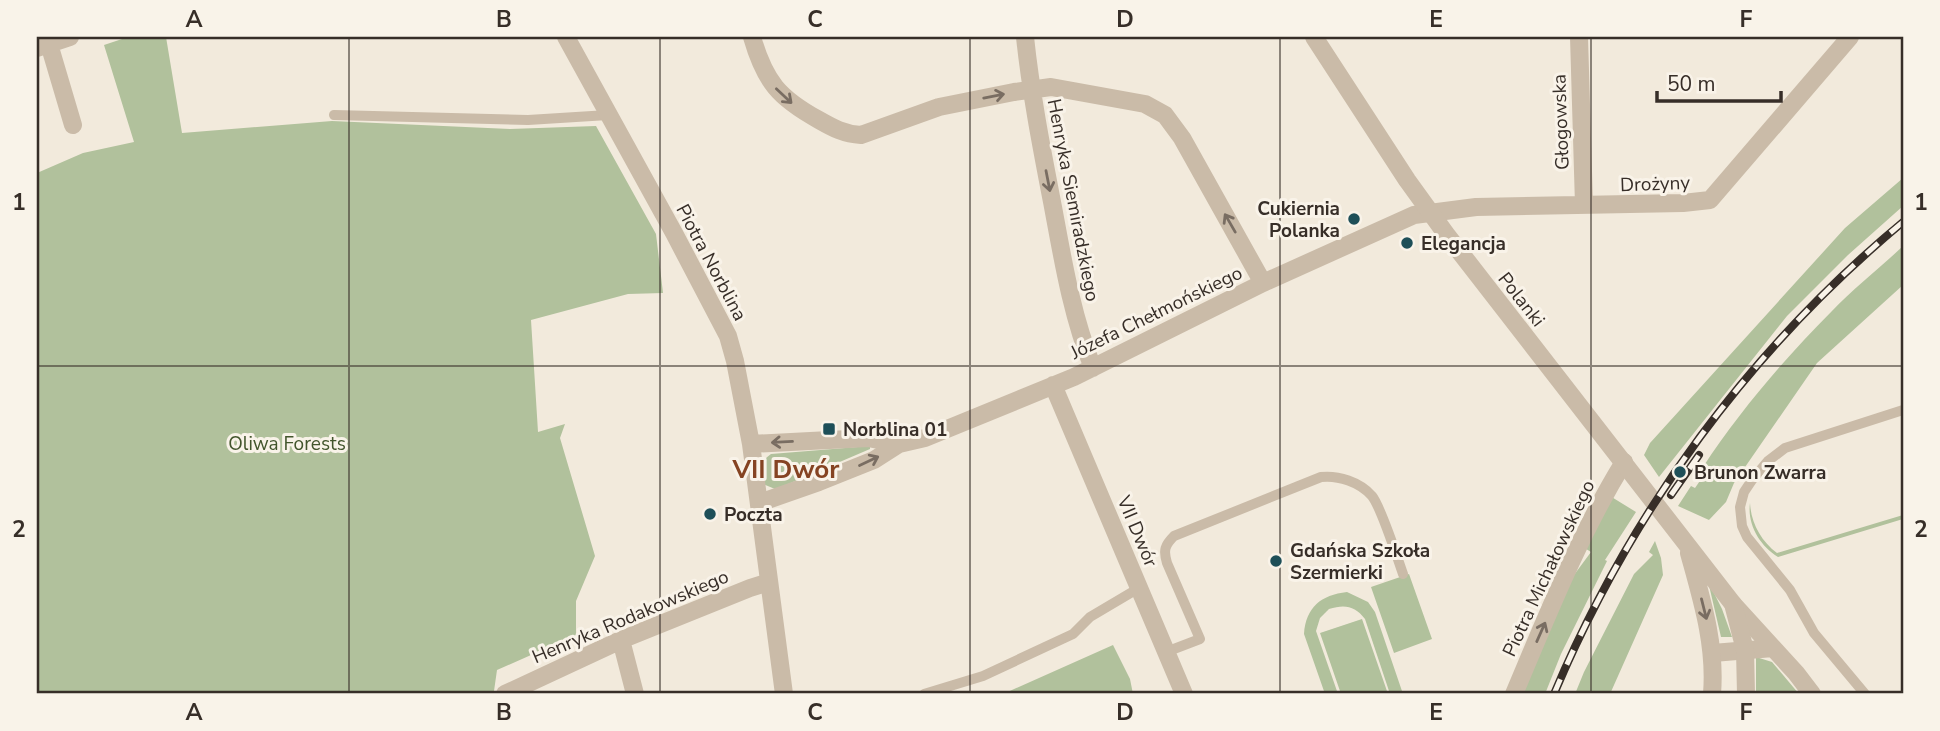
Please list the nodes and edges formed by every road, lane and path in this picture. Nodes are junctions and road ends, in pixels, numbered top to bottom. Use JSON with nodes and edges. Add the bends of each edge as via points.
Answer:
{"nodes":[{"id":1,"x":70,"y":37,"type":"edge"},
{"id":2,"x":566,"y":37,"type":"edge"},
{"id":3,"x":752,"y":37,"type":"edge"},
{"id":4,"x":1025,"y":37,"type":"edge"},
{"id":5,"x":1314,"y":37,"type":"edge"},
{"id":6,"x":1578,"y":37,"type":"edge"},
{"id":7,"x":1850,"y":37,"type":"edge"},
{"id":8,"x":43,"y":46,"type":"edge"},
{"id":9,"x":1031,"y":90,"type":"junction"},
{"id":10,"x":608,"y":115,"type":"junction"},
{"id":11,"x":334,"y":116,"type":"dead end"},
{"id":12,"x":73,"y":125,"type":"dead end"},
{"id":13,"x":1584,"y":205,"type":"junction"},
{"id":14,"x":1429,"y":211,"type":"junction"},
{"id":15,"x":1262,"y":283,"type":"junction"},
{"id":16,"x":1093,"y":368,"type":"junction"},
{"id":17,"x":1053,"y":385,"type":"junction"},
{"id":18,"x":1903,"y":410,"type":"edge"},
{"id":19,"x":751,"y":444,"type":"junction"},
{"id":20,"x":899,"y":444,"type":"junction"},
{"id":21,"x":1624,"y":462,"type":"junction"},
{"id":22,"x":759,"y":503,"type":"junction"},
{"id":23,"x":1686,"y":543,"type":"junction"},
{"id":24,"x":1403,"y":574,"type":"dead end"},
{"id":25,"x":769,"y":582,"type":"junction"},
{"id":26,"x":1139,"y":588,"type":"junction"},
{"id":27,"x":1733,"y":604,"type":"junction"},
{"id":28,"x":621,"y":640,"type":"junction"},
{"id":29,"x":1773,"y":648,"type":"junction"},
{"id":30,"x":1745,"y":650,"type":"junction"},
{"id":31,"x":1166,"y":652,"type":"junction"},
{"id":32,"x":1713,"y":653,"type":"junction"},
{"id":33,"x":507,"y":694,"type":"edge"},
{"id":34,"x":635,"y":694,"type":"edge"},
{"id":35,"x":784,"y":694,"type":"edge"},
{"id":36,"x":924,"y":694,"type":"edge"},
{"id":37,"x":1184,"y":694,"type":"edge"},
{"id":38,"x":1514,"y":694,"type":"edge"},
{"id":39,"x":1712,"y":694,"type":"edge"},
{"id":40,"x":1746,"y":694,"type":"edge"},
{"id":41,"x":1812,"y":694,"type":"edge"},
{"id":42,"x":1865,"y":694,"type":"edge"}],
"edges":[{"from":1,"to":8,"type":"street"},
{"from":2,"to":10,"type":"street","name":"Piotra Norblina"},
{"from":3,"to":9,"type":"street","one_way":true,"via":[[758,56],[785,100],[850,134],[861,135],[939,107]]},
{"from":4,"to":9,"type":"street","name":"Henryka Siemiradzkiego"},
{"from":5,"to":14,"type":"street","name":"Polanki"},
{"from":6,"to":13,"type":"street","name":"Głogowska"},
{"from":7,"to":13,"type":"street","name":"Drożyny","via":[[1710,200]]},
{"from":8,"to":12,"type":"street"},
{"from":15,"to":9,"type":"street","one_way":true,"via":[[1165,115],[1145,104],[1052,87]]},
{"from":9,"to":16,"type":"street","name":"Henryka Siemiradzkiego","one_way":true,"via":[[1064,272]]},
{"from":10,"to":11,"type":"lane","via":[[528,120]]},
{"from":10,"to":19,"type":"street","name":"Piotra Norblina","via":[[727,335]]},
{"from":13,"to":14,"type":"street","name":"Drożyny"},
{"from":14,"to":15,"type":"street","name":"Józefa Chełmońskiego"},
{"from":14,"to":21,"type":"street","name":"Polanki"},
{"from":15,"to":16,"type":"street","name":"Józefa Chełmońskiego"},
{"from":16,"to":17,"type":"street","name":"Józefa Chełmońskiego"},
{"from":17,"to":20,"type":"street","name":"Józefa Chełmońskiego","via":[[925,438]]},
{"from":17,"to":26,"type":"street","name":"VII Dwór"},
{"from":18,"to":42,"type":"lane","via":[[1785,448],[1756,474],[1740,508],[1745,534],[1790,590],[1814,633]]},
{"from":20,"to":19,"type":"street","name":"Józefa Chełmońskiego","one_way":true,"via":[[868,438]]},
{"from":19,"to":22,"type":"street","name":"Piotra Norblina"},
{"from":22,"to":20,"type":"street","name":"Józefa Chełmońskiego","one_way":true,"via":[[874,460]]},
{"from":21,"to":23,"type":"street","name":"Polanki"},
{"from":38,"to":21,"type":"street","name":"Piotra Michałowskiego","one_way":true,"via":[[1572,562]]},
{"from":22,"to":25,"type":"street","name":"Piotra Norblina"},
{"from":23,"to":27,"type":"street","name":"Polanki"},
{"from":23,"to":32,"type":"street","one_way":true},
{"from":24,"to":31,"type":"lane","via":[[1373,497],[1334,475],[1321,477],[1174,536],[1167,543],[1167,563],[1200,639]]},
{"from":25,"to":28,"type":"street","name":"Henryka Rodakowskiego"},
{"from":25,"to":35,"type":"street","name":"Piotra Norblina"},
{"from":26,"to":31,"type":"street","name":"VII Dwór"},
{"from":26,"to":36,"type":"lane","via":[[1090,617],[1073,634],[983,676]]},
{"from":27,"to":29,"type":"street","name":"Polanki"},
{"from":27,"to":30,"type":"street"},
{"from":28,"to":33,"type":"street","name":"Henryka Rodakowskiego"},
{"from":28,"to":34,"type":"street"},
{"from":29,"to":30,"type":"street"},
{"from":29,"to":41,"type":"street","name":"Polanki"},
{"from":30,"to":32,"type":"street"},
{"from":30,"to":40,"type":"street"},
{"from":31,"to":37,"type":"street","name":"VII Dwór"},
{"from":32,"to":39,"type":"street"}]}
